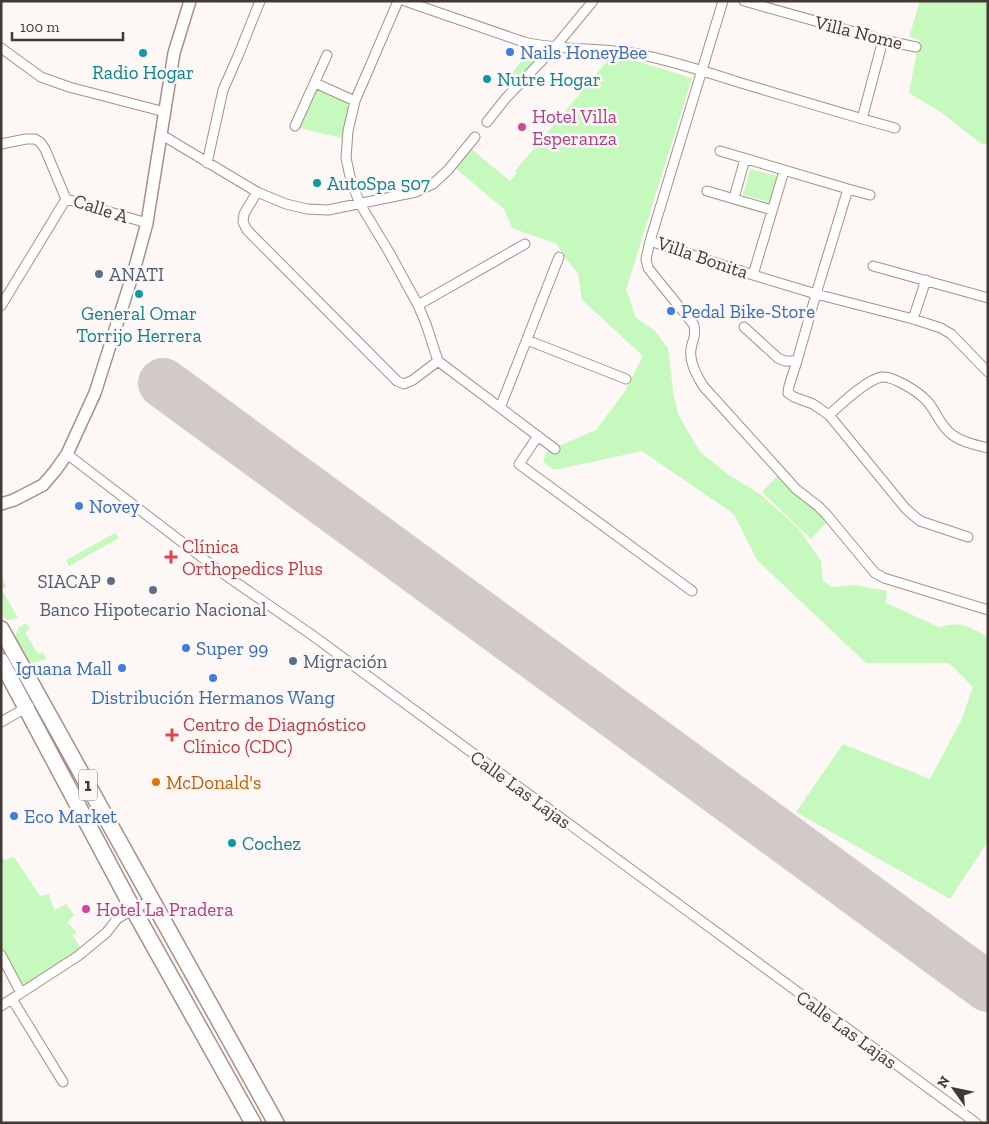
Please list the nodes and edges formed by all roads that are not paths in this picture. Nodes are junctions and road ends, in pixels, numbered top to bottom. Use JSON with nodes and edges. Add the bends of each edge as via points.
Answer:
{"nodes":[{"id":1,"x":190,"y":1,"type":"edge"},
{"id":2,"x":260,"y":1,"type":"edge"},
{"id":3,"x":398,"y":1,"type":"edge"},
{"id":4,"x":406,"y":1,"type":"edge"},
{"id":5,"x":593,"y":1,"type":"edge"},
{"id":6,"x":723,"y":1,"type":"edge"},
{"id":7,"x":744,"y":1,"type":"edge"},
{"id":8,"x":883,"y":40,"type":"junction"},
{"id":9,"x":555,"y":47,"type":"junction"},
{"id":10,"x":916,"y":47,"type":"dead end"},
{"id":11,"x":1,"y":48,"type":"edge"},
{"id":12,"x":327,"y":55,"type":"dead end"},
{"id":13,"x":702,"y":71,"type":"junction"},
{"id":14,"x":315,"y":83,"type":"junction"},
{"id":15,"x":355,"y":101,"type":"junction"},
{"id":16,"x":165,"y":112,"type":"junction"},
{"id":17,"x":862,"y":119,"type":"junction"},
{"id":18,"x":487,"y":122,"type":"dead end"},
{"id":19,"x":295,"y":126,"type":"dead end"},
{"id":20,"x":895,"y":128,"type":"dead end"},
{"id":21,"x":162,"y":135,"type":"junction"},
{"id":22,"x":475,"y":137,"type":"dead end"},
{"id":23,"x":1,"y":144,"type":"edge"},
{"id":24,"x":720,"y":151,"type":"dead end"},
{"id":25,"x":745,"y":159,"type":"junction"},
{"id":26,"x":207,"y":163,"type":"junction"},
{"id":27,"x":784,"y":171,"type":"junction"},
{"id":28,"x":848,"y":189,"type":"junction"},
{"id":29,"x":708,"y":191,"type":"dead end"},
{"id":30,"x":257,"y":192,"type":"junction"},
{"id":31,"x":870,"y":195,"type":"dead end"},
{"id":32,"x":734,"y":198,"type":"junction"},
{"id":33,"x":66,"y":199,"type":"junction"},
{"id":34,"x":360,"y":204,"type":"junction"},
{"id":35,"x":772,"y":210,"type":"junction"},
{"id":36,"x":147,"y":223,"type":"junction"},
{"id":37,"x":650,"y":241,"type":"junction"},
{"id":38,"x":525,"y":244,"type":"dead end"},
{"id":39,"x":559,"y":257,"type":"dead end"},
{"id":40,"x":873,"y":266,"type":"dead end"},
{"id":41,"x":753,"y":275,"type":"junction"},
{"id":42,"x":926,"y":280,"type":"junction"},
{"id":43,"x":816,"y":294,"type":"junction"},
{"id":44,"x":988,"y":298,"type":"edge"},
{"id":45,"x":418,"y":305,"type":"junction"},
{"id":46,"x":1,"y":306,"type":"edge"},
{"id":47,"x":913,"y":319,"type":"junction"},
{"id":48,"x":744,"y":327,"type":"dead end"},
{"id":49,"x":527,"y":340,"type":"junction"},
{"id":50,"x":438,"y":360,"type":"junction"},
{"id":51,"x":797,"y":361,"type":"junction"},
{"id":52,"x":988,"y":372,"type":"edge"},
{"id":53,"x":626,"y":379,"type":"dead end"},
{"id":54,"x":500,"y":408,"type":"junction"},
{"id":55,"x":829,"y":415,"type":"junction"},
{"id":56,"x":538,"y":436,"type":"junction"},
{"id":57,"x":988,"y":448,"type":"edge"},
{"id":58,"x":555,"y":449,"type":"dead end"},
{"id":59,"x":68,"y":454,"type":"junction"},
{"id":60,"x":1,"y":504,"type":"edge"},
{"id":61,"x":968,"y":537,"type":"dead end"},
{"id":62,"x":692,"y":591,"type":"dead end"},
{"id":63,"x":988,"y":610,"type":"edge"},
{"id":64,"x":1,"y":629,"type":"edge"},
{"id":65,"x":1,"y":649,"type":"edge"},
{"id":66,"x":1,"y":661,"type":"edge"},
{"id":67,"x":40,"y":700,"type":"junction"},
{"id":68,"x":27,"y":708,"type":"junction"},
{"id":69,"x":1,"y":722,"type":"edge"},
{"id":70,"x":143,"y":884,"type":"junction"},
{"id":71,"x":157,"y":908,"type":"junction"},
{"id":72,"x":133,"y":909,"type":"junction"},
{"id":73,"x":1,"y":955,"type":"edge"},
{"id":74,"x":21,"y":993,"type":"junction"},
{"id":75,"x":12,"y":999,"type":"junction"},
{"id":76,"x":1,"y":1006,"type":"edge"},
{"id":77,"x":64,"y":1082,"type":"dead end"},
{"id":78,"x":254,"y":1123,"type":"edge"},
{"id":79,"x":276,"y":1123,"type":"edge"},
{"id":80,"x":976,"y":1123,"type":"edge"}],
"edges":[{"from":1,"to":16,"type":"street","via":[[174,53]]},
{"from":2,"to":26,"type":"street","via":[[223,90]]},
{"from":3,"to":15,"type":"street"},
{"from":4,"to":9,"type":"street","via":[[524,42]]},
{"from":5,"to":9,"type":"street"},
{"from":6,"to":13,"type":"street","name":"Villa Bonita"},
{"from":7,"to":8,"type":"street","name":"Villa Nome"},
{"from":8,"to":10,"type":"street","name":"Villa Nome"},
{"from":8,"to":17,"type":"street"},
{"from":9,"to":13,"type":"street","via":[[617,50]]},
{"from":9,"to":18,"type":"street"},
{"from":11,"to":16,"type":"street","via":[[41,77]]},
{"from":12,"to":14,"type":"street"},
{"from":13,"to":17,"type":"street"},
{"from":13,"to":37,"type":"street","name":"Villa Bonita"},
{"from":14,"to":15,"type":"street"},
{"from":14,"to":19,"type":"street"},
{"from":15,"to":34,"type":"street","via":[[346,158]]},
{"from":16,"to":21,"type":"street"},
{"from":17,"to":20,"type":"street"},
{"from":21,"to":26,"type":"street"},
{"from":21,"to":36,"type":"street"},
{"from":22,"to":34,"type":"street","via":[[433,184],[416,192]]},
{"from":23,"to":33,"type":"street","name":"Calle A","via":[[26,138],[40,142]]},
{"from":24,"to":25,"type":"street"},
{"from":25,"to":27,"type":"street"},
{"from":25,"to":32,"type":"street"},
{"from":26,"to":30,"type":"street"},
{"from":27,"to":28,"type":"street"},
{"from":27,"to":35,"type":"street"},
{"from":28,"to":31,"type":"street"},
{"from":28,"to":43,"type":"street"},
{"from":29,"to":32,"type":"street"},
{"from":30,"to":34,"type":"street","via":[[306,209],[328,210]]},
{"from":30,"to":50,"type":"street","via":[[244,214],[247,230],[396,381],[404,384],[413,380]]},
{"from":32,"to":35,"type":"street"},
{"from":33,"to":36,"type":"street","name":"Calle A"},
{"from":33,"to":46,"type":"street"},
{"from":34,"to":45,"type":"street"},
{"from":35,"to":41,"type":"street"},
{"from":36,"to":59,"type":"street","via":[[95,393]]},
{"from":37,"to":41,"type":"street","name":"Villa Bonita"},
{"from":37,"to":63,"type":"street","via":[[646,259],[648,268],[694,325],[690,357],[698,378],[796,489],[822,510],[875,573]]},
{"from":38,"to":45,"type":"street"},
{"from":39,"to":49,"type":"street"},
{"from":40,"to":42,"type":"street"},
{"from":41,"to":43,"type":"street","name":"Villa Bonita"},
{"from":42,"to":44,"type":"street"},
{"from":42,"to":47,"type":"street"},
{"from":43,"to":47,"type":"street","name":"Villa Bonita"},
{"from":43,"to":51,"type":"street"},
{"from":45,"to":50,"type":"street"},
{"from":47,"to":52,"type":"street","name":"Villa Bonita","via":[[952,334]]},
{"from":48,"to":51,"type":"street","via":[[778,358]]},
{"from":49,"to":53,"type":"street"},
{"from":49,"to":54,"type":"street"},
{"from":50,"to":54,"type":"street"},
{"from":51,"to":55,"type":"street","via":[[788,393]]},
{"from":54,"to":56,"type":"street"},
{"from":55,"to":57,"type":"street","via":[[870,382],[881,377],[891,378],[926,400],[949,432]]},
{"from":55,"to":61,"type":"street","via":[[906,509],[920,521]]},
{"from":56,"to":58,"type":"street"},
{"from":56,"to":62,"type":"street","via":[[519,464]]},
{"from":59,"to":60,"type":"street","via":[[43,485]]},
{"from":59,"to":80,"type":"street","name":"Calle Las Lajas","via":[[221,572],[312,634]]},
{"from":64,"to":67,"type":"highway","number":"1"},
{"from":65,"to":67,"type":"highway","number":"1","via":[[25,691]]},
{"from":66,"to":68,"type":"highway","number":"1"},
{"from":67,"to":68,"type":"street"},
{"from":67,"to":70,"type":"highway","number":"1"},
{"from":68,"to":69,"type":"street"},
{"from":68,"to":72,"type":"highway","number":"1"},
{"from":70,"to":71,"type":"highway","number":"1"},
{"from":70,"to":72,"type":"street","via":[[141,897]]},
{"from":71,"to":72,"type":"street","via":[[144,904]]},
{"from":71,"to":79,"type":"highway","number":"1"},
{"from":72,"to":74,"type":"street","via":[[117,919],[106,933],[78,956]]},
{"from":72,"to":78,"type":"highway","number":"1"},
{"from":73,"to":74,"type":"street"},
{"from":74,"to":75,"type":"street"},
{"from":75,"to":76,"type":"street"},
{"from":75,"to":77,"type":"street"}]}
